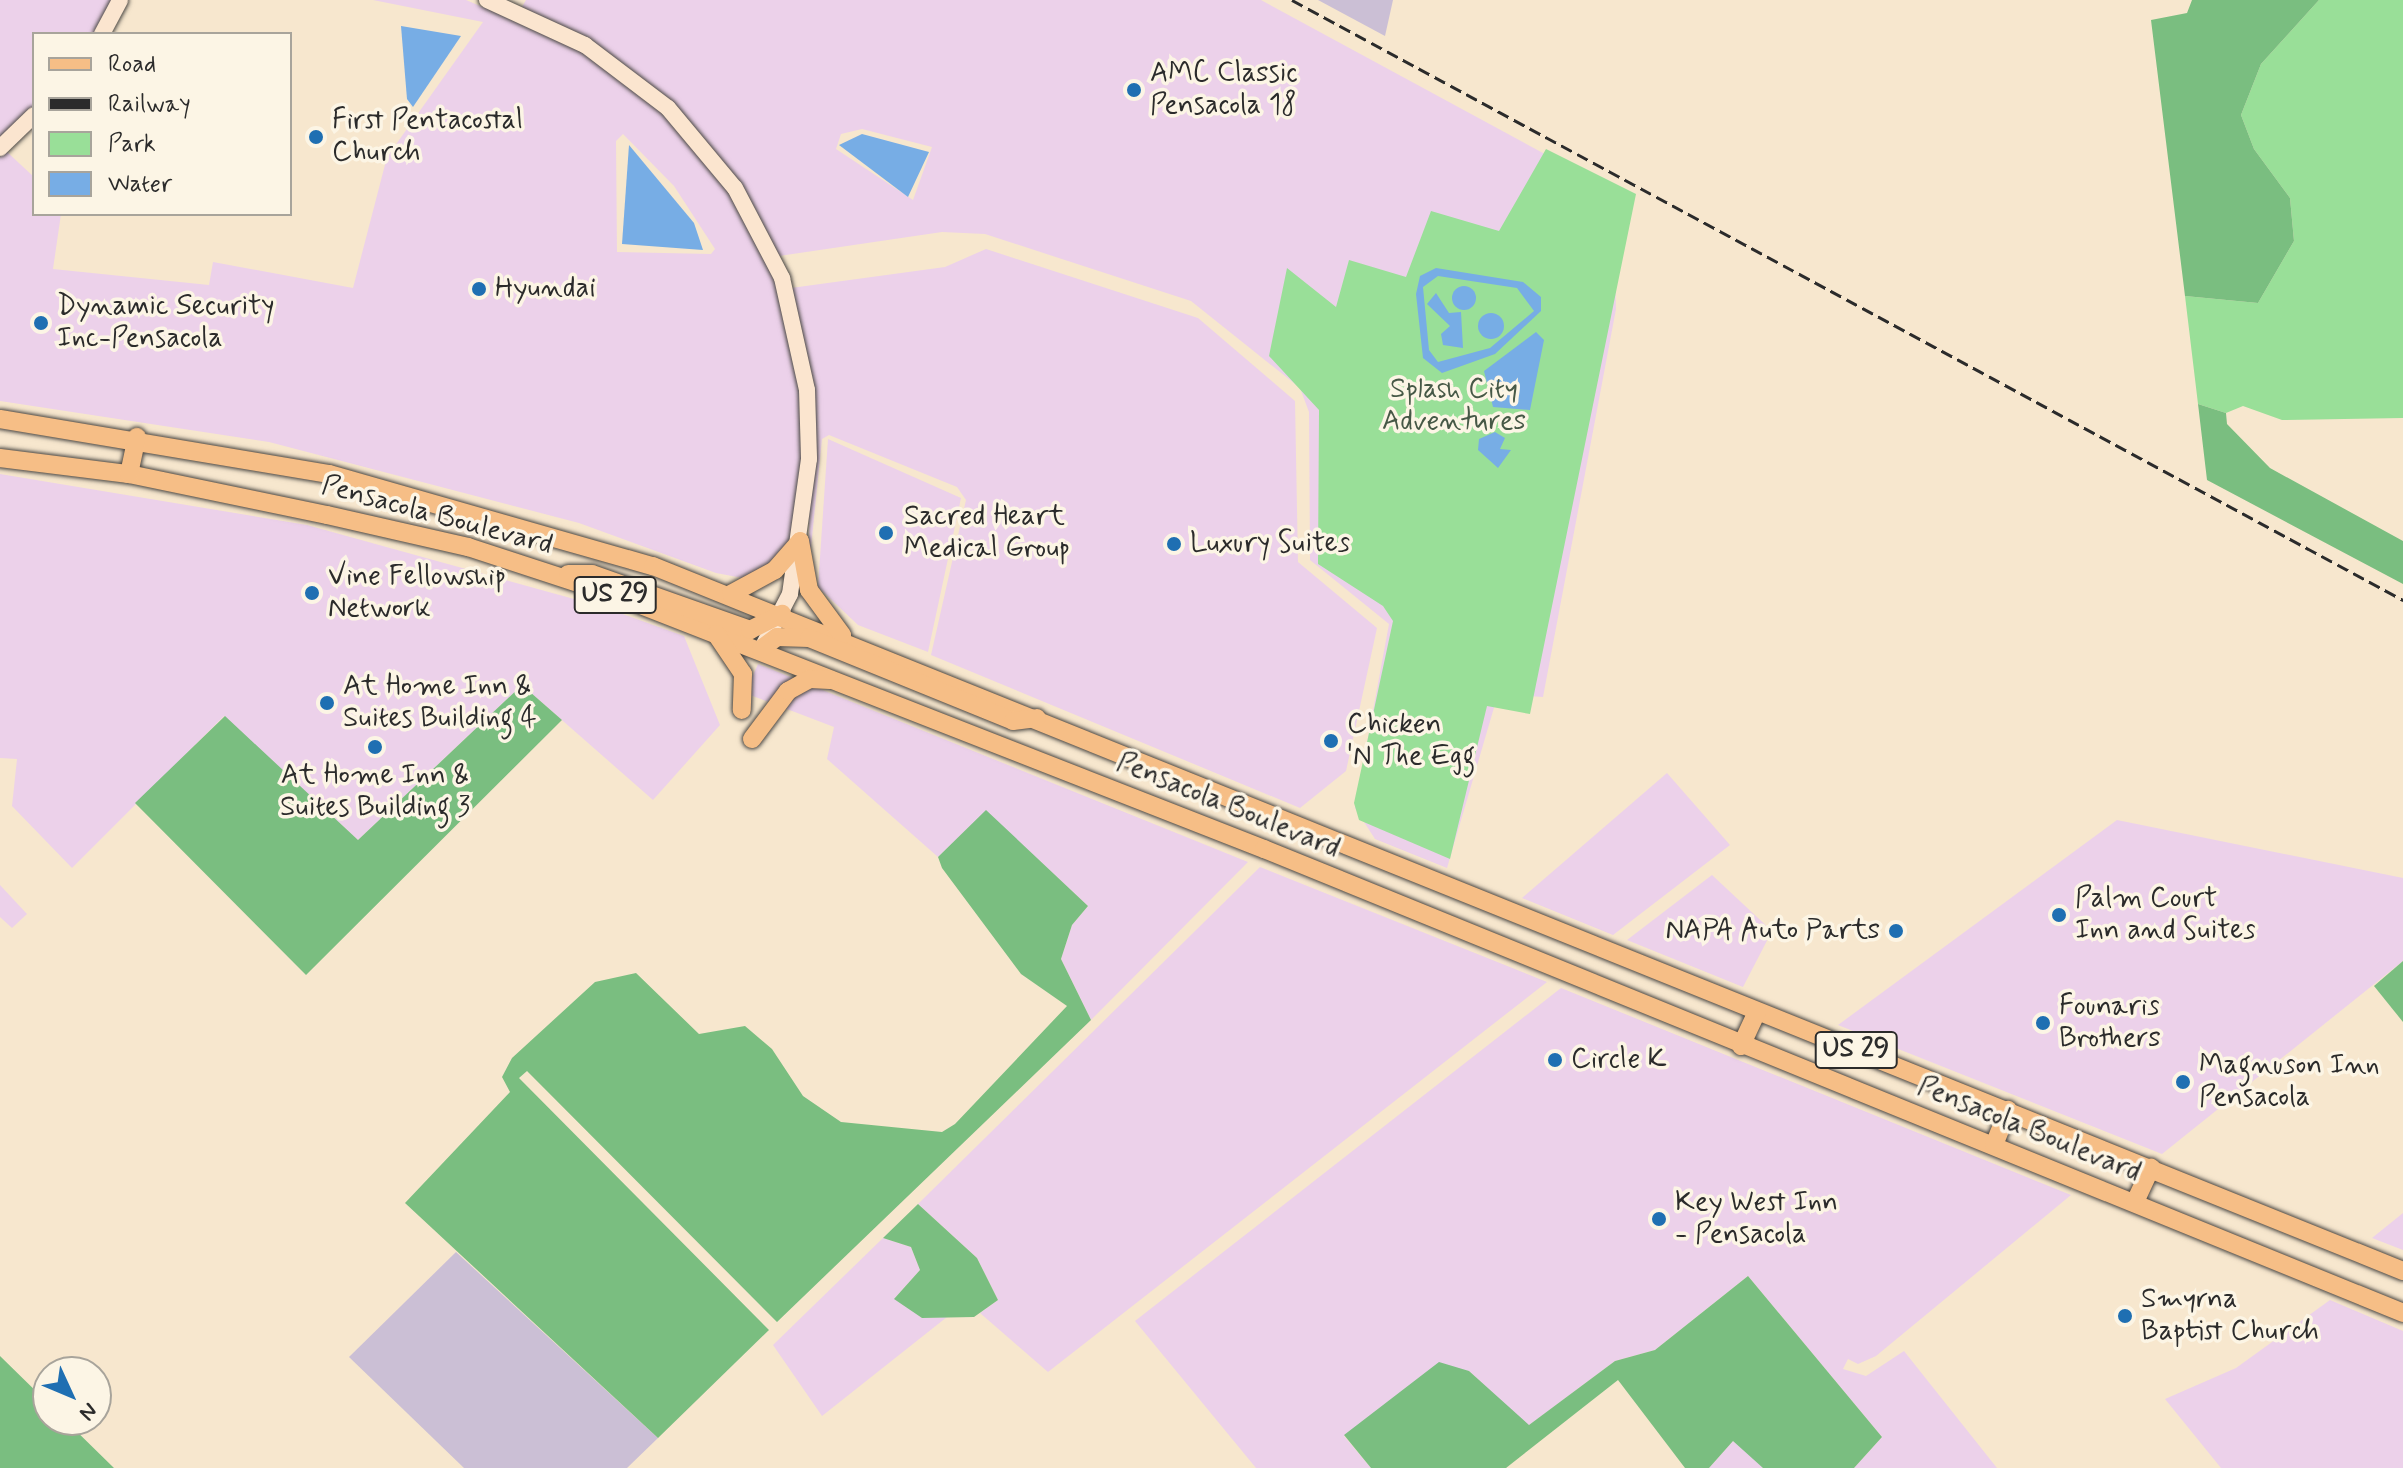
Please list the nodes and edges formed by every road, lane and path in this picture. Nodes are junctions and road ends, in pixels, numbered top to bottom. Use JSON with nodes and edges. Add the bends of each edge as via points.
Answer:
{"nodes":[{"id":1,"x":120,"y":0,"type":"edge"},
{"id":2,"x":487,"y":0,"type":"edge"},
{"id":3,"x":103,"y":32,"type":"edge"},
{"id":4,"x":32,"y":117,"type":"edge"},
{"id":5,"x":0,"y":148,"type":"edge"},
{"id":6,"x":0,"y":419,"type":"edge"},
{"id":7,"x":137,"y":437,"type":"junction"},
{"id":8,"x":0,"y":458,"type":"edge"},
{"id":9,"x":129,"y":474,"type":"junction"},
{"id":10,"x":478,"y":514,"type":"junction"},
{"id":11,"x":800,"y":538,"type":"junction"},
{"id":12,"x":468,"y":547,"type":"junction"},
{"id":13,"x":549,"y":573,"type":"junction"},
{"id":14,"x":731,"y":594,"type":"junction"},
{"id":15,"x":782,"y":614,"type":"junction"},
{"id":16,"x":714,"y":631,"type":"junction"},
{"id":17,"x":844,"y":637,"type":"junction"},
{"id":18,"x":761,"y":649,"type":"junction"},
{"id":19,"x":834,"y":680,"type":"junction"},
{"id":20,"x":742,"y":710,"type":"dead end"},
{"id":21,"x":1042,"y":718,"type":"junction"},
{"id":22,"x":752,"y":739,"type":"dead end"},
{"id":23,"x":1757,"y":1011,"type":"junction"},
{"id":24,"x":1741,"y":1046,"type":"junction"},
{"id":25,"x":2008,"y":1110,"type":"junction"},
{"id":26,"x":1994,"y":1145,"type":"junction"},
{"id":27,"x":2151,"y":1167,"type":"junction"},
{"id":28,"x":2135,"y":1202,"type":"junction"},
{"id":29,"x":2403,"y":1271,"type":"edge"},
{"id":30,"x":2403,"y":1313,"type":"edge"}],
"edges":[{"from":1,"to":3,"type":"main road"},
{"from":2,"to":11,"type":"main road","via":[[555,28],[642,85],[707,151],[753,218],[782,278],[807,390]]},
{"from":4,"to":5,"type":"main road"},
{"from":6,"to":7,"type":"main road","name":"Pensacola Boulevard","number":"US 29"},
{"from":7,"to":9,"type":"main road"},
{"from":7,"to":10,"type":"main road","name":"Pensacola Boulevard","number":"US 29","via":[[329,474]]},
{"from":8,"to":9,"type":"main road","name":"Pensacola Boulevard","number":"US 29"},
{"from":9,"to":12,"type":"main road","name":"Pensacola Boulevard","number":"US 29"},
{"from":10,"to":12,"type":"main road"},
{"from":10,"to":14,"type":"main road","name":"Pensacola Boulevard","number":"US 29"},
{"from":11,"to":14,"type":"main road","via":[[775,570]]},
{"from":11,"to":15,"type":"main road"},
{"from":11,"to":17,"type":"main road","via":[[809,590]]},
{"from":12,"to":13,"type":"main road","name":"Pensacola Boulevard","number":"US 29"},
{"from":13,"to":15,"type":"main road","via":[[592,574],[750,630]]},
{"from":13,"to":16,"type":"main road","name":"Pensacola Boulevard","number":"US 29"},
{"from":14,"to":15,"type":"main road","name":"Pensacola Boulevard","number":"US 29"},
{"from":15,"to":17,"type":"main road","name":"Pensacola Boulevard","number":"US 29"},
{"from":15,"to":18,"type":"main road"},
{"from":16,"to":18,"type":"main road","name":"Pensacola Boulevard","number":"US 29"},
{"from":16,"to":20,"type":"main road","via":[[738,659]]},
{"from":17,"to":21,"type":"main road","name":"Pensacola Boulevard","number":"US 29"},
{"from":18,"to":19,"type":"main road","name":"Pensacola Boulevard","number":"US 29"},
{"from":18,"to":21,"type":"main road","via":[[777,637],[809,638],[1013,721]]},
{"from":19,"to":22,"type":"main road","via":[[810,679],[788,691]]},
{"from":19,"to":24,"type":"main road","name":"Pensacola Boulevard","number":"US 29"},
{"from":21,"to":23,"type":"main road","name":"Pensacola Boulevard","number":"US 29"},
{"from":23,"to":24,"type":"main road"},
{"from":23,"to":25,"type":"main road","name":"Pensacola Boulevard","number":"US 29"},
{"from":24,"to":26,"type":"main road","name":"Pensacola Boulevard","number":"US 29"},
{"from":25,"to":26,"type":"main road"},
{"from":25,"to":27,"type":"main road","name":"Pensacola Boulevard","number":"US 29"},
{"from":26,"to":28,"type":"main road","name":"Pensacola Boulevard","number":"US 29"},
{"from":27,"to":28,"type":"main road"},
{"from":27,"to":29,"type":"main road","name":"Pensacola Boulevard","number":"US 29"},
{"from":28,"to":30,"type":"main road","name":"Pensacola Boulevard","number":"US 29"}]}
